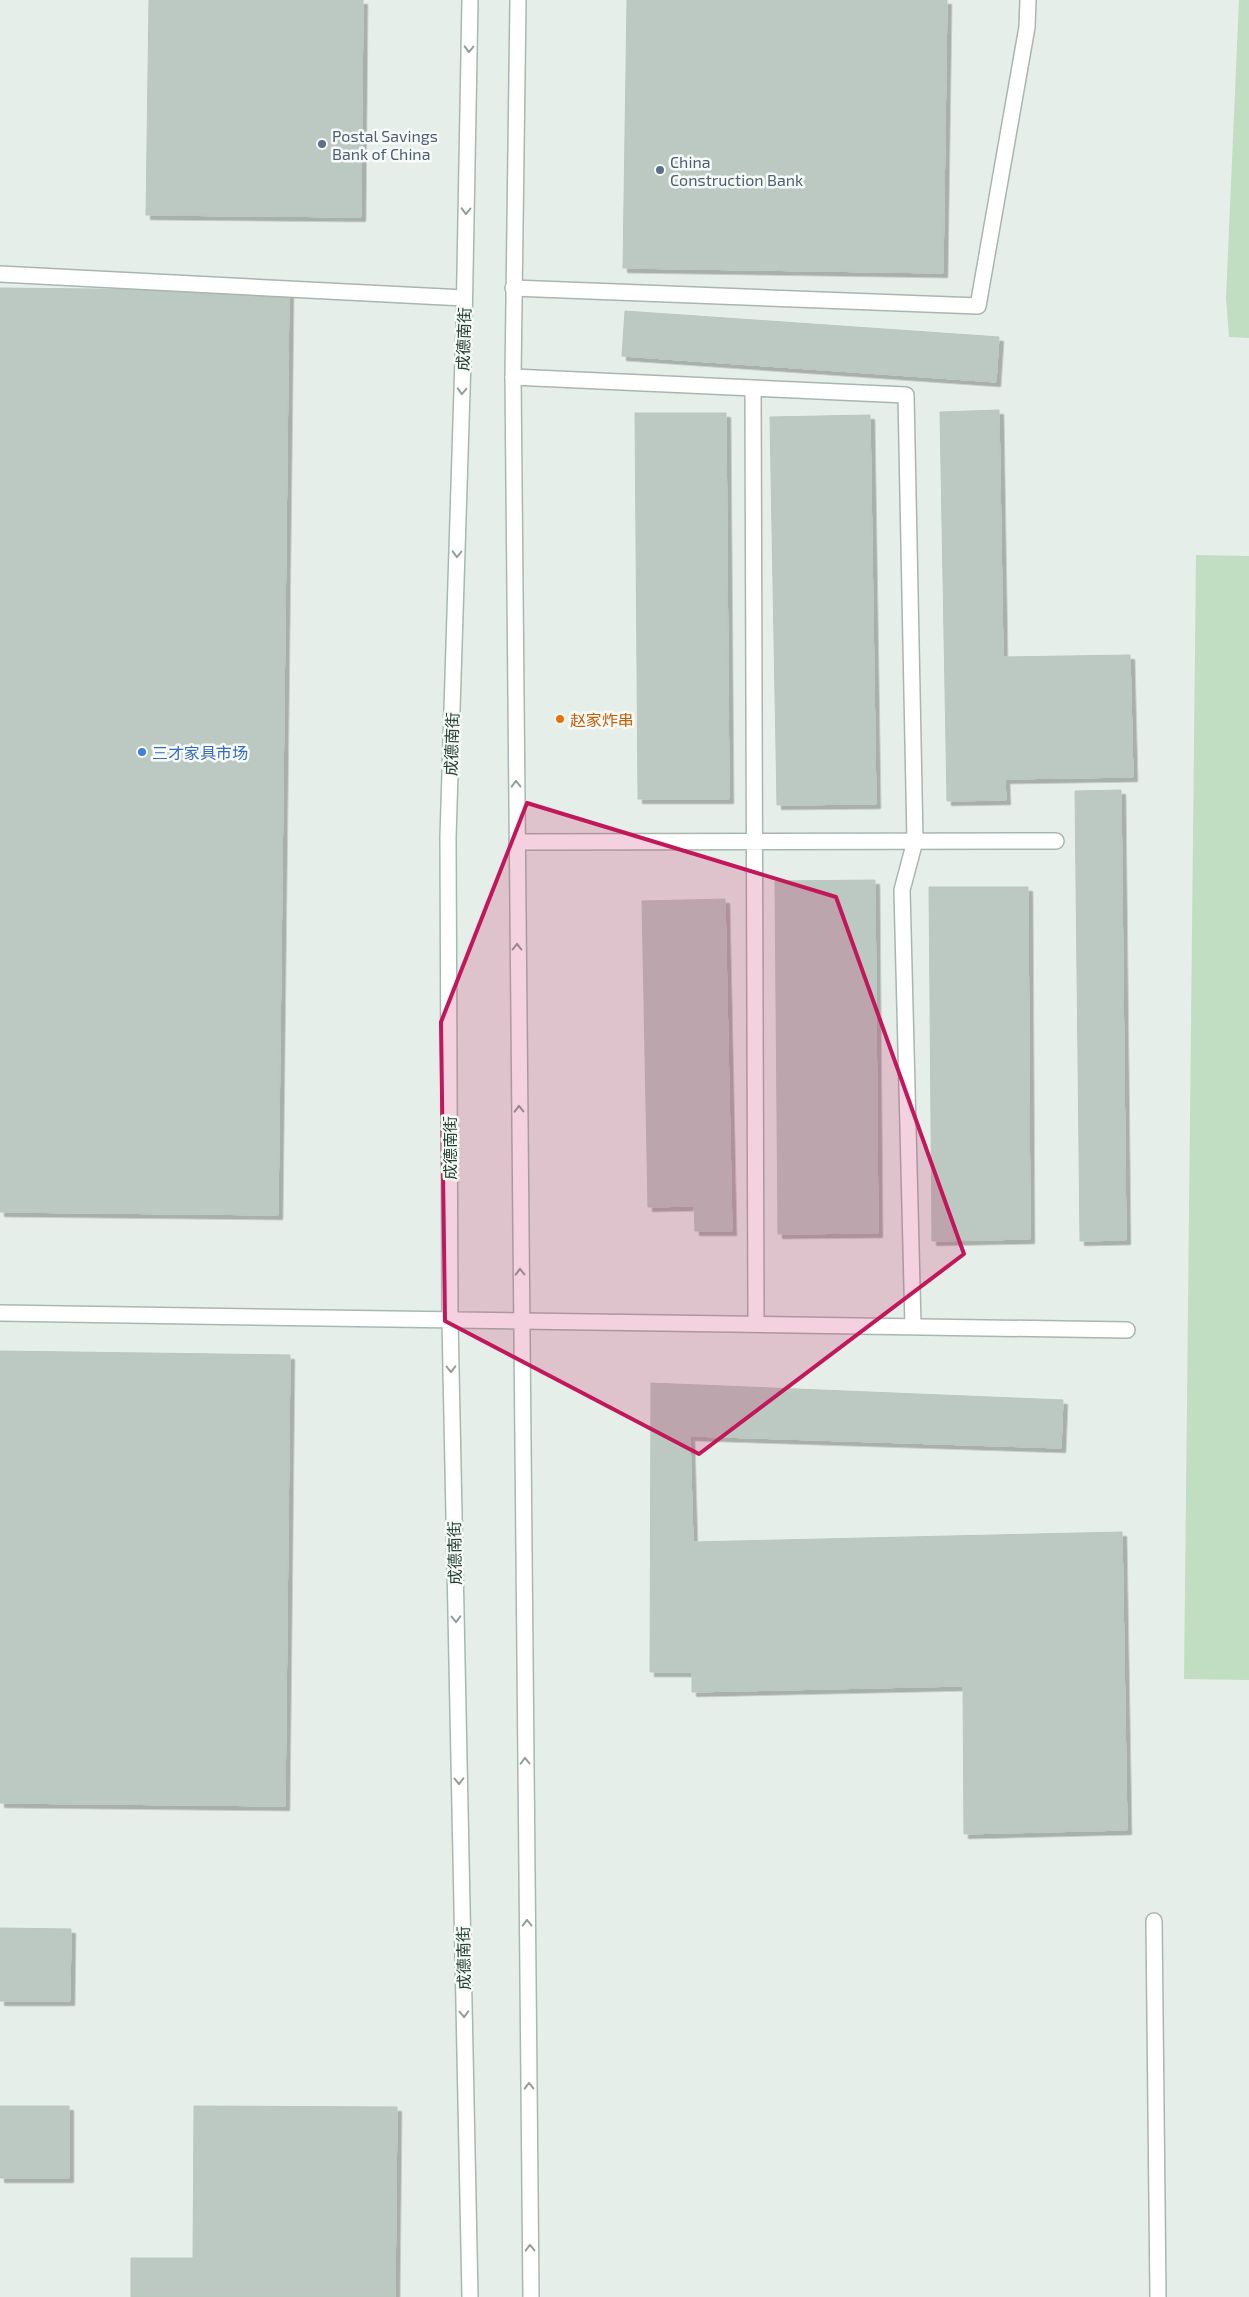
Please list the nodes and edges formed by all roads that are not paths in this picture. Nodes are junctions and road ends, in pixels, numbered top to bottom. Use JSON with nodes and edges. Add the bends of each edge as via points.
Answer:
{"nodes":[{"id":1,"x":470,"y":0,"type":"edge"},
{"id":2,"x":518,"y":0,"type":"edge"},
{"id":3,"x":1028,"y":0,"type":"edge"},
{"id":4,"x":0,"y":274,"type":"edge"},
{"id":5,"x":513,"y":288,"type":"junction"},
{"id":6,"x":464,"y":298,"type":"junction"},
{"id":7,"x":512,"y":377,"type":"junction"},
{"id":8,"x":753,"y":389,"type":"junction"},
{"id":9,"x":915,"y":841,"type":"junction"},
{"id":10,"x":1056,"y":841,"type":"dead end"},
{"id":11,"x":517,"y":842,"type":"junction"},
{"id":12,"x":755,"y":842,"type":"junction"},
{"id":13,"x":0,"y":1313,"type":"edge"},
{"id":14,"x":450,"y":1320,"type":"junction"},
{"id":15,"x":521,"y":1321,"type":"junction"},
{"id":16,"x":756,"y":1324,"type":"junction"},
{"id":17,"x":913,"y":1326,"type":"junction"},
{"id":18,"x":1127,"y":1330,"type":"dead end"},
{"id":19,"x":1154,"y":1921,"type":"dead end"},
{"id":20,"x":470,"y":2297,"type":"edge"},
{"id":21,"x":531,"y":2297,"type":"edge"},
{"id":22,"x":1158,"y":2297,"type":"edge"}],
"edges":[{"from":1,"to":6,"type":"main road","name":"成德南街","one_way":true},
{"from":2,"to":5,"type":"main road"},
{"from":3,"to":5,"type":"main road","via":[[978,306]]},
{"from":4,"to":6,"type":"main road"},
{"from":5,"to":7,"type":"main road"},
{"from":6,"to":14,"type":"main road","name":"成德南街","one_way":true,"via":[[448,837]]},
{"from":7,"to":8,"type":"main road"},
{"from":11,"to":7,"type":"main road","one_way":true},
{"from":8,"to":9,"type":"main road","via":[[906,395]]},
{"from":8,"to":12,"type":"main road"},
{"from":9,"to":10,"type":"main road"},
{"from":9,"to":12,"type":"main road"},
{"from":9,"to":17,"type":"main road","via":[[902,890]]},
{"from":11,"to":12,"type":"main road"},
{"from":15,"to":11,"type":"main road","one_way":true},
{"from":12,"to":16,"type":"main road"},
{"from":13,"to":14,"type":"main road"},
{"from":14,"to":15,"type":"main road"},
{"from":14,"to":20,"type":"main road","name":"成德南街","one_way":true},
{"from":15,"to":16,"type":"main road"},
{"from":21,"to":15,"type":"main road","one_way":true},
{"from":16,"to":17,"type":"main road"},
{"from":17,"to":18,"type":"main road"},
{"from":19,"to":22,"type":"main road"}]}
